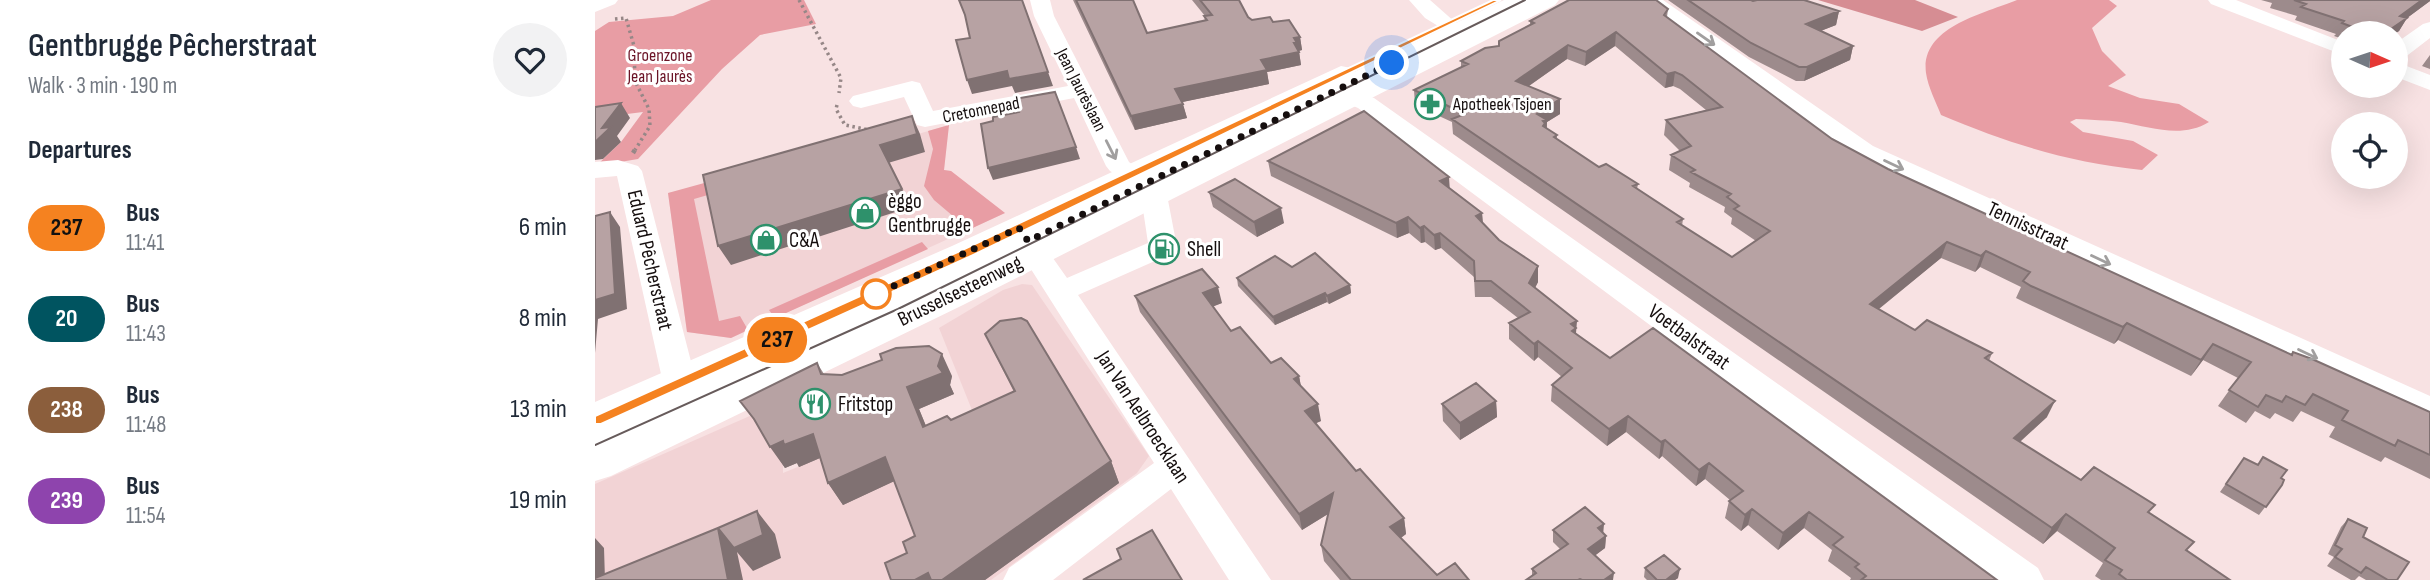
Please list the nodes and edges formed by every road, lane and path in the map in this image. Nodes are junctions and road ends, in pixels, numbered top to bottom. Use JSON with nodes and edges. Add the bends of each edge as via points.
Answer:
{"nodes":[{"id":1,"x":1040,"y":0,"type":"edge"},
{"id":2,"x":1419,"y":0,"type":"edge"},
{"id":3,"x":1496,"y":0,"type":"edge"},
{"id":4,"x":1519,"y":0,"type":"edge"},
{"id":5,"x":1548,"y":0,"type":"edge"},
{"id":6,"x":1650,"y":0,"type":"edge"},
{"id":7,"x":2218,"y":0,"type":"edge"},
{"id":8,"x":604,"y":8,"type":"edge"},
{"id":9,"x":1447,"y":24,"type":"junction"},
{"id":10,"x":2430,"y":27,"type":"edge"},
{"id":11,"x":2331,"y":44,"type":"edge"},
{"id":12,"x":2408,"y":44,"type":"edge"},
{"id":13,"x":2408,"y":74,"type":"edge"},
{"id":14,"x":2430,"y":83,"type":"edge"},
{"id":15,"x":1081,"y":90,"type":"junction"},
{"id":16,"x":1352,"y":97,"type":"junction"},
{"id":17,"x":861,"y":101,"type":"dead end"},
{"id":18,"x":606,"y":169,"type":"edge"},
{"id":19,"x":1143,"y":184,"type":"junction"},
{"id":20,"x":1028,"y":241,"type":"junction"},
{"id":21,"x":1062,"y":292,"type":"junction"},
{"id":22,"x":680,"y":383,"type":"junction"},
{"id":23,"x":2430,"y":410,"type":"edge"},
{"id":24,"x":595,"y":420,"type":"edge"},
{"id":25,"x":595,"y":440,"type":"edge"},
{"id":26,"x":595,"y":464,"type":"edge"},
{"id":27,"x":1175,"y":467,"type":"junction"},
{"id":28,"x":1023,"y":580,"type":"edge"},
{"id":29,"x":1251,"y":580,"type":"edge"},
{"id":30,"x":2024,"y":580,"type":"edge"}],
"edges":[{"from":1,"to":15,"type":"street","name":"Jean Jaurèslaan"},
{"from":2,"to":9,"type":"street"},
{"from":3,"to":9,"type":"main road","name":"Brusselsesteenweg"},
{"from":4,"to":20,"type":"street"},
{"from":5,"to":16,"type":"main road","name":"Brusselsesteenweg"},
{"from":6,"to":23,"type":"street","name":"Tennisstraat","one_way":true,"via":[[1864,151]]},
{"from":7,"to":11,"type":"street"},
{"from":8,"to":18,"type":"path","via":[[626,18],[634,46],[635,81],[649,109],[650,126],[633,153]]},
{"from":9,"to":19,"type":"main road","name":"Brusselsesteenweg"},
{"from":10,"to":12,"type":"street"},
{"from":13,"to":14,"type":"street"},
{"from":15,"to":17,"type":"street","name":"Cretonnepad","via":[[925,120],[912,88]]},
{"from":15,"to":19,"type":"street","name":"Jean Jaurèslaan","one_way":true,"via":[[1119,166]]},
{"from":16,"to":19,"type":"main road","name":"Brusselsesteenweg"},
{"from":16,"to":30,"type":"street","name":"Voetbalstraat"},
{"from":18,"to":22,"type":"street","name":"Eduard Pêcherstraat","via":[[629,171]]},
{"from":19,"to":20,"type":"main road","name":"Brusselsesteenweg"},
{"from":19,"to":21,"type":"street","via":[[1163,247]]},
{"from":20,"to":21,"type":"street","name":"Jan Van Aelbroecklaan"},
{"from":20,"to":22,"type":"main road","name":"Brusselsesteenweg"},
{"from":20,"to":25,"type":"street","via":[[795,352]]},
{"from":20,"to":26,"type":"main road","name":"Brusselsesteenweg","via":[[792,373]]},
{"from":21,"to":27,"type":"street","name":"Jan Van Aelbroecklaan"},
{"from":22,"to":24,"type":"main road","name":"Brusselsesteenweg"},
{"from":27,"to":28,"type":"street"},
{"from":27,"to":29,"type":"street","name":"Jan Van Aelbroecklaan"}]}
